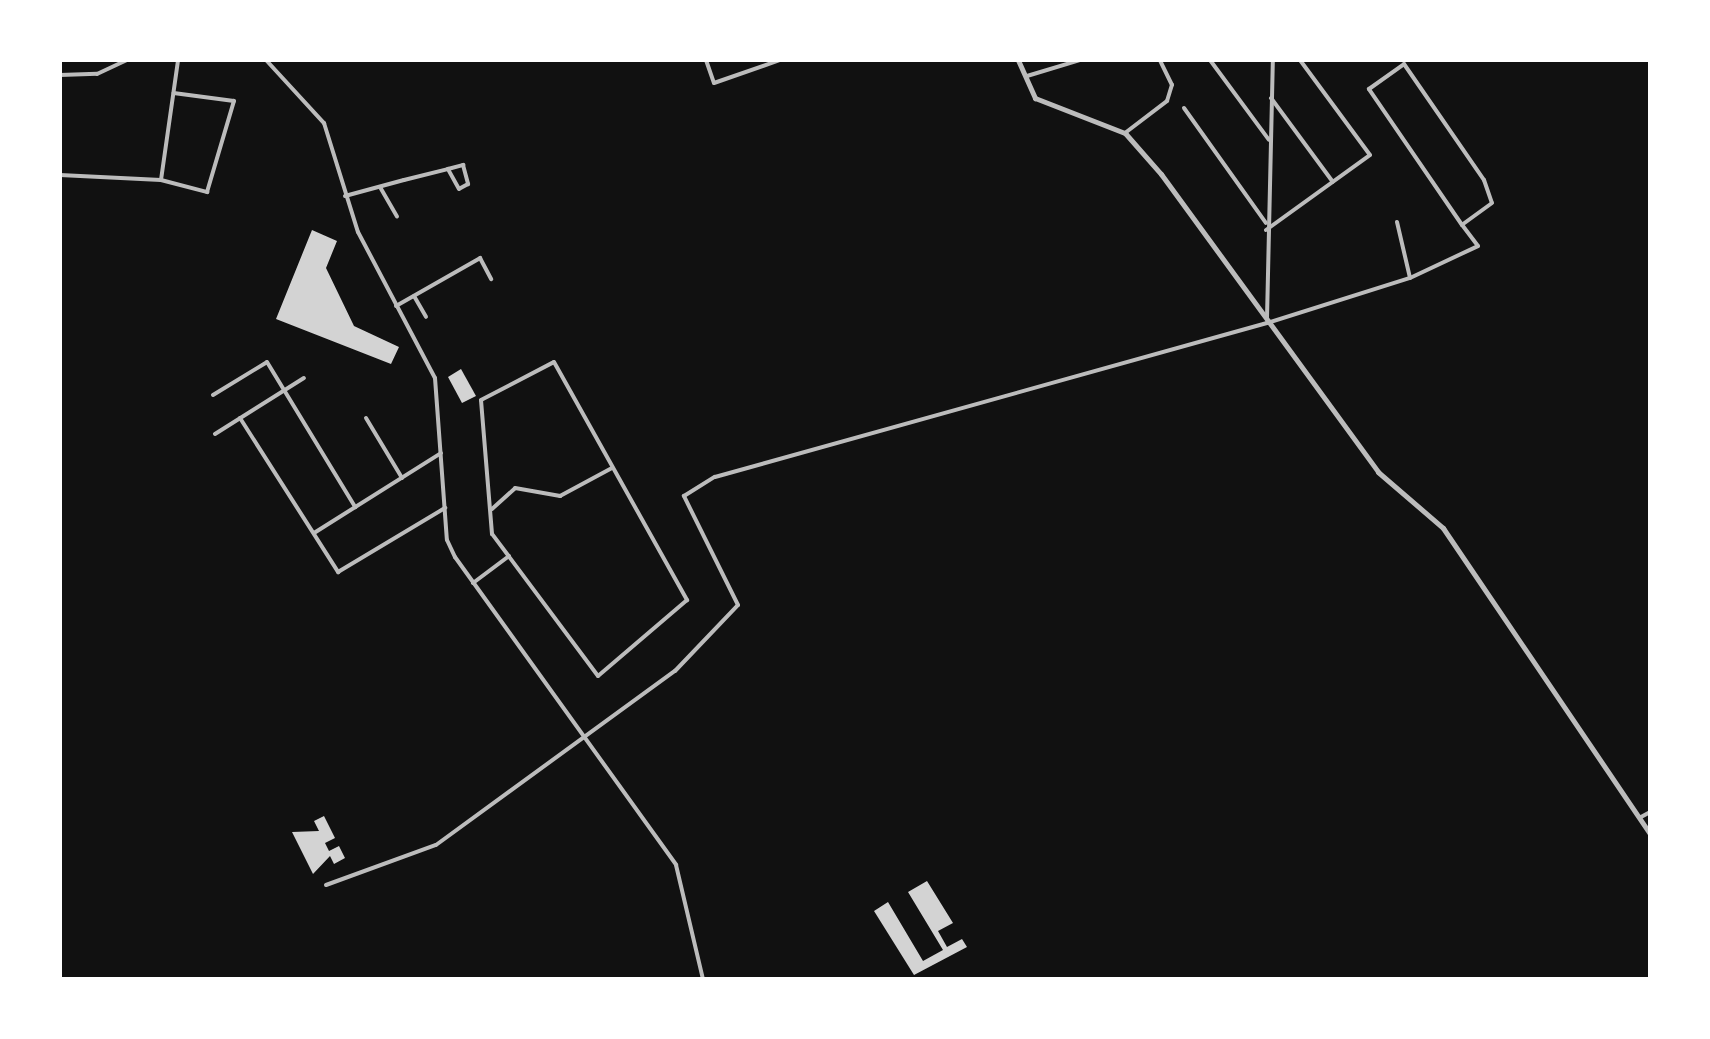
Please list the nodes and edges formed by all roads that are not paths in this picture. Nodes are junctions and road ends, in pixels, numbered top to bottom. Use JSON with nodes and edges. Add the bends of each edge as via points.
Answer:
{"nodes":[{"id":1,"x":126,"y":60,"type":"edge"},
{"id":2,"x":178,"y":60,"type":"edge"},
{"id":3,"x":266,"y":60,"type":"edge"},
{"id":4,"x":315,"y":60,"type":"edge"},
{"id":5,"x":329,"y":60,"type":"edge"},
{"id":6,"x":706,"y":60,"type":"edge"},
{"id":7,"x":780,"y":60,"type":"edge"},
{"id":8,"x":1018,"y":60,"type":"edge"},
{"id":9,"x":1080,"y":60,"type":"edge"},
{"id":10,"x":1160,"y":60,"type":"edge"},
{"id":11,"x":1210,"y":60,"type":"edge"},
{"id":12,"x":1274,"y":60,"type":"edge"},
{"id":13,"x":1300,"y":60,"type":"edge"},
{"id":14,"x":60,"y":75,"type":"edge"},
{"id":15,"x":1024,"y":76,"type":"junction"},
{"id":16,"x":174,"y":93,"type":"junction"},
{"id":17,"x":1271,"y":98,"type":"junction"},
{"id":18,"x":1184,"y":108,"type":"dead end"},
{"id":19,"x":1125,"y":132,"type":"junction"},
{"id":20,"x":1269,"y":140,"type":"junction"},
{"id":21,"x":448,"y":169,"type":"junction"},
{"id":22,"x":60,"y":175,"type":"edge"},
{"id":23,"x":161,"y":180,"type":"junction"},
{"id":24,"x":1333,"y":182,"type":"junction"},
{"id":25,"x":380,"y":187,"type":"junction"},
{"id":26,"x":344,"y":196,"type":"junction"},
{"id":27,"x":397,"y":217,"type":"dead end"},
{"id":28,"x":1397,"y":222,"type":"dead end"},
{"id":29,"x":1266,"y":223,"type":"junction"},
{"id":30,"x":1462,"y":225,"type":"junction"},
{"id":31,"x":1266,"y":230,"type":"junction"},
{"id":32,"x":1410,"y":278,"type":"junction"},
{"id":33,"x":491,"y":279,"type":"dead end"},
{"id":34,"x":414,"y":296,"type":"junction"},
{"id":35,"x":396,"y":306,"type":"junction"},
{"id":36,"x":426,"y":317,"type":"dead end"},
{"id":37,"x":1267,"y":323,"type":"junction"},
{"id":38,"x":304,"y":378,"type":"dead end"},
{"id":39,"x":284,"y":390,"type":"junction"},
{"id":40,"x":213,"y":395,"type":"dead end"},
{"id":41,"x":240,"y":418,"type":"junction"},
{"id":42,"x":366,"y":418,"type":"dead end"},
{"id":43,"x":215,"y":434,"type":"dead end"},
{"id":44,"x":442,"y":453,"type":"junction"},
{"id":45,"x":612,"y":468,"type":"junction"},
{"id":46,"x":402,"y":478,"type":"junction"},
{"id":47,"x":355,"y":507,"type":"junction"},
{"id":48,"x":445,"y":508,"type":"junction"},
{"id":49,"x":490,"y":513,"type":"junction"},
{"id":50,"x":314,"y":533,"type":"junction"},
{"id":51,"x":509,"y":556,"type":"junction"},
{"id":52,"x":473,"y":583,"type":"junction"},
{"id":53,"x":586,"y":740,"type":"junction"},
{"id":54,"x":1650,"y":812,"type":"edge"},
{"id":55,"x":1642,"y":817,"type":"junction"},
{"id":56,"x":1650,"y":834,"type":"edge"},
{"id":57,"x":326,"y":885,"type":"dead end"},
{"id":58,"x":703,"y":979,"type":"edge"}],
"edges":[{"from":1,"to":14,"type":"street","via":[[97,74]]},
{"from":2,"to":16,"type":"street"},
{"from":3,"to":26,"type":"street","via":[[324,123]]},
{"from":4,"to":5,"type":"street"},
{"from":6,"to":7,"type":"street","via":[[714,83]]},
{"from":8,"to":15,"type":"street"},
{"from":9,"to":15,"type":"street"},
{"from":10,"to":19,"type":"street","via":[[1172,85],[1167,101]]},
{"from":11,"to":20,"type":"street"},
{"from":12,"to":17,"type":"street"},
{"from":13,"to":24,"type":"street","via":[[1370,155]]},
{"from":15,"to":19,"type":"street","via":[[1035,98]]},
{"from":16,"to":23,"type":"street"},
{"from":16,"to":23,"type":"street","via":[[234,101],[207,192]]},
{"from":17,"to":20,"type":"street"},
{"from":17,"to":24,"type":"street"},
{"from":18,"to":29,"type":"street"},
{"from":19,"to":37,"type":"street"},
{"from":20,"to":29,"type":"street"},
{"from":21,"to":21,"type":"street","via":[[463,165],[468,184],[459,189]]},
{"from":21,"to":25,"type":"street"},
{"from":22,"to":23,"type":"street"},
{"from":24,"to":31,"type":"street"},
{"from":25,"to":26,"type":"street"},
{"from":25,"to":27,"type":"street"},
{"from":26,"to":35,"type":"street"},
{"from":28,"to":32,"type":"street"},
{"from":29,"to":31,"type":"street"},
{"from":30,"to":30,"type":"street","via":[[1369,89],[1404,64],[1484,180],[1492,203]]},
{"from":30,"to":32,"type":"street","via":[[1478,246]]},
{"from":31,"to":37,"type":"street"},
{"from":32,"to":37,"type":"street"},
{"from":33,"to":34,"type":"street","via":[[480,258]]},
{"from":34,"to":35,"type":"street"},
{"from":34,"to":36,"type":"street"},
{"from":35,"to":44,"type":"street","via":[[435,378]]},
{"from":37,"to":53,"type":"street","via":[[715,478],[684,496],[738,604],[675,671]]},
{"from":37,"to":55,"type":"street","via":[[1378,472],[1433,515]]},
{"from":38,"to":39,"type":"street"},
{"from":39,"to":40,"type":"street","via":[[266,361]]},
{"from":39,"to":41,"type":"street"},
{"from":39,"to":47,"type":"street"},
{"from":41,"to":43,"type":"street"},
{"from":41,"to":50,"type":"street"},
{"from":42,"to":46,"type":"street"},
{"from":44,"to":46,"type":"street"},
{"from":44,"to":48,"type":"street"},
{"from":45,"to":49,"type":"street","via":[[560,496],[509,490]]},
{"from":45,"to":49,"type":"street","via":[[554,362],[481,400]]},
{"from":45,"to":51,"type":"street","via":[[687,600],[656,632],[598,676]]},
{"from":46,"to":47,"type":"street"},
{"from":47,"to":50,"type":"street"},
{"from":48,"to":50,"type":"street","via":[[342,573]]},
{"from":48,"to":52,"type":"street","via":[[447,540]]},
{"from":49,"to":51,"type":"street","via":[[492,534]]},
{"from":51,"to":52,"type":"street"},
{"from":52,"to":53,"type":"street"},
{"from":53,"to":57,"type":"street","via":[[436,845]]},
{"from":53,"to":58,"type":"street","via":[[676,865]]},
{"from":54,"to":55,"type":"street"},
{"from":55,"to":56,"type":"street"}]}
